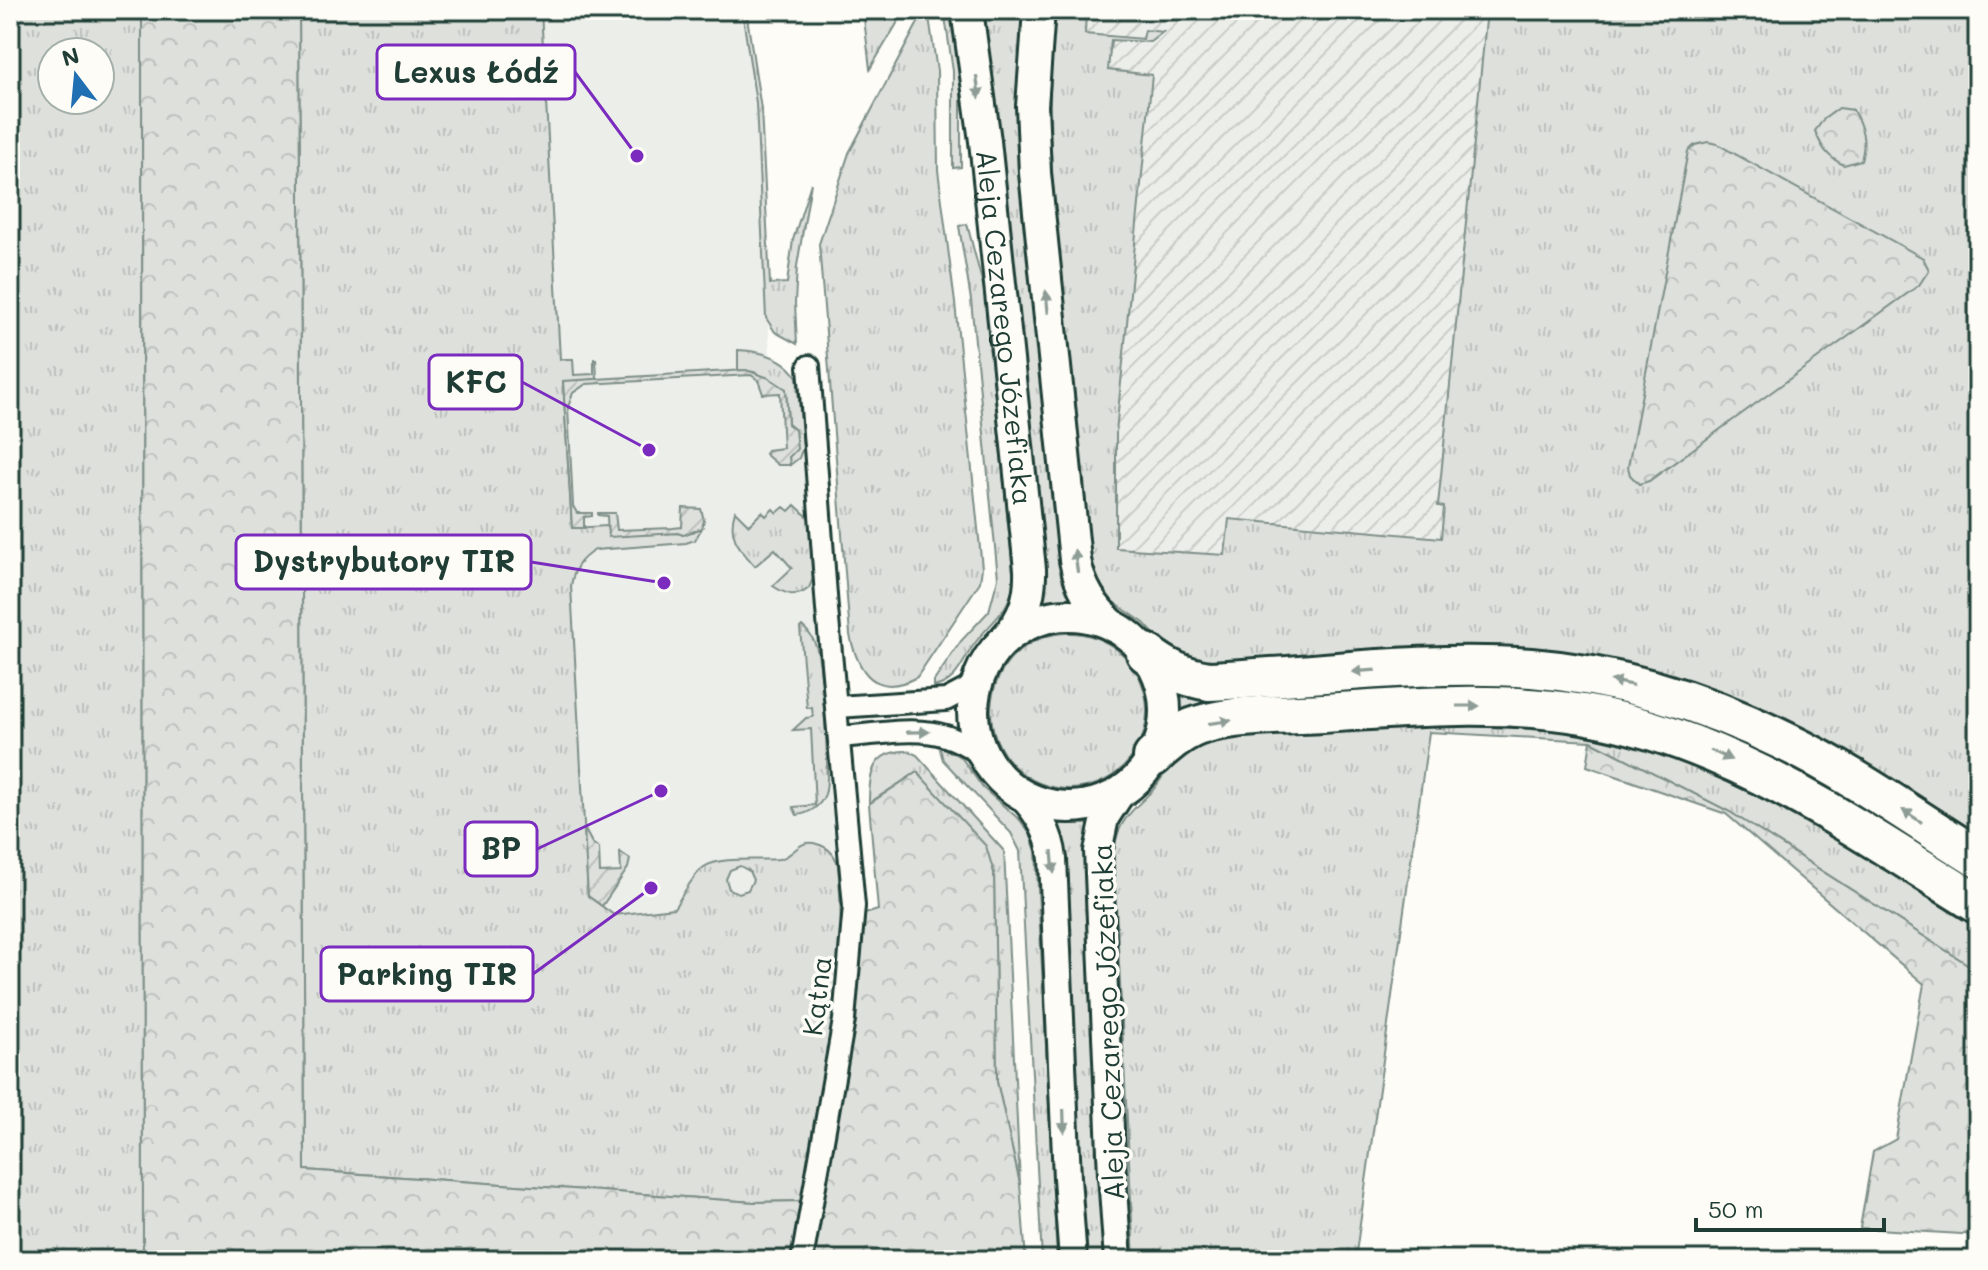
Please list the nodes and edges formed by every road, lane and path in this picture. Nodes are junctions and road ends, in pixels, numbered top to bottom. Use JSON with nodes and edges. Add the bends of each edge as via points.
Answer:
{"nodes":[{"id":1,"x":967,"y":10,"type":"edge"},
{"id":2,"x":1039,"y":10,"type":"edge"},
{"id":3,"x":809,"y":366,"type":"dead end"},
{"id":4,"x":1113,"y":626,"type":"junction"},
{"id":5,"x":1005,"y":639,"type":"junction"},
{"id":6,"x":1146,"y":653,"type":"junction"},
{"id":7,"x":979,"y":677,"type":"junction"},
{"id":8,"x":837,"y":707,"type":"junction"},
{"id":9,"x":840,"y":737,"type":"junction"},
{"id":10,"x":1153,"y":757,"type":"junction"},
{"id":11,"x":988,"y":761,"type":"junction"},
{"id":12,"x":1123,"y":790,"type":"junction"},
{"id":13,"x":1020,"y":794,"type":"junction"},
{"id":14,"x":1978,"y":858,"type":"edge"},
{"id":15,"x":1978,"y":904,"type":"edge"},
{"id":16,"x":802,"y":1260,"type":"edge"},
{"id":17,"x":1073,"y":1260,"type":"edge"},
{"id":18,"x":1118,"y":1260,"type":"edge"}],
"edges":[{"from":1,"to":5,"type":"main road","name":"Aleja Cezarego Józefiaka","one_way":true,"via":[[1030,569],[1027,607]]},
{"from":4,"to":2,"type":"main road","name":"Aleja Cezarego Józefiaka","one_way":true,"via":[[1089,601],[1075,560],[1035,173],[1032,106]]},
{"from":3,"to":8,"type":"street","name":"Kątna"},
{"from":4,"to":5,"type":"main road","via":[[1086,617],[1051,617]]},
{"from":4,"to":6,"type":"main road"},
{"from":5,"to":7,"type":"main road"},
{"from":6,"to":10,"type":"main road","via":[[1163,691],[1164,724]]},
{"from":14,"to":6,"type":"highway","one_way":true,"via":[[1787,742],[1697,704],[1639,687],[1531,668],[1472,667],[1209,681],[1174,672]]},
{"from":7,"to":8,"type":"street","via":[[946,700]]},
{"from":7,"to":11,"type":"main road","via":[[974,729]]},
{"from":8,"to":9,"type":"street","name":"Kątna"},
{"from":9,"to":11,"type":"street","one_way":true,"via":[[938,732],[959,739]]},
{"from":9,"to":16,"type":"street","name":"Kątna","via":[[854,906],[844,1020]]},
{"from":10,"to":12,"type":"main road"},
{"from":10,"to":15,"type":"highway","one_way":true,"via":[[1168,741],[1194,727],[1261,717],[1421,706],[1584,715],[1713,751],[1807,798]]},
{"from":11,"to":13,"type":"main road"},
{"from":12,"to":13,"type":"main road","via":[[1073,807],[1044,805]]},
{"from":12,"to":18,"type":"street","name":"Aleja Cezarego Józefiaka","via":[[1105,818],[1098,851]]},
{"from":13,"to":17,"type":"street","name":"Aleja Cezarego Józefiaka","one_way":true,"via":[[1042,821],[1053,859]]}]}
